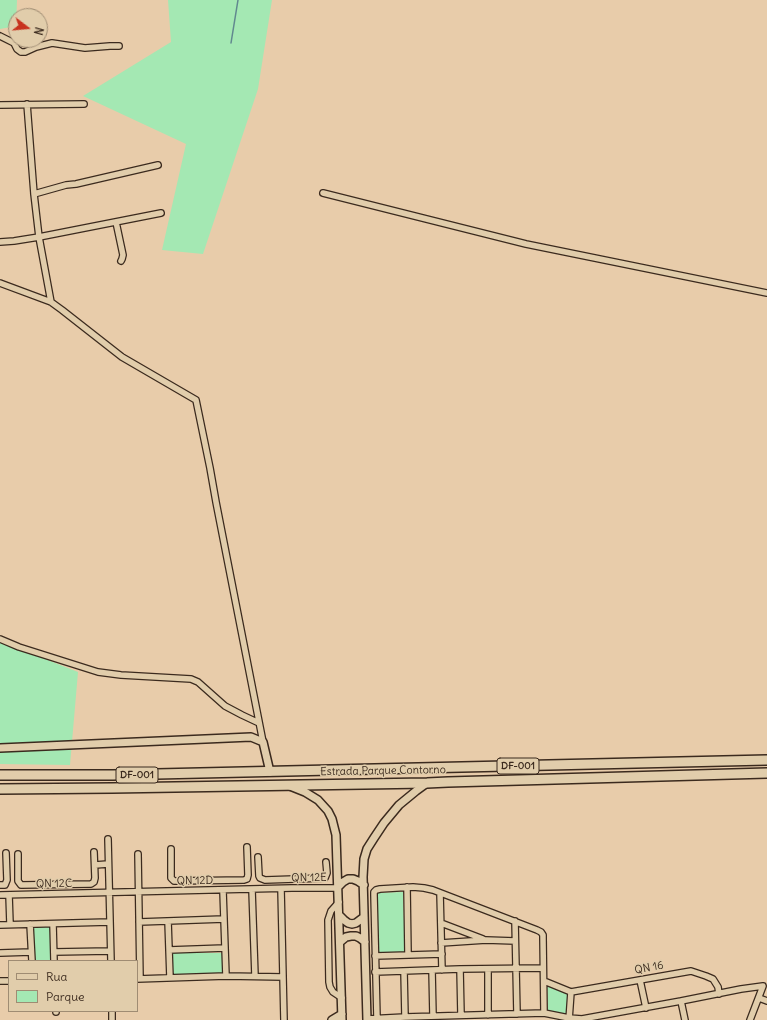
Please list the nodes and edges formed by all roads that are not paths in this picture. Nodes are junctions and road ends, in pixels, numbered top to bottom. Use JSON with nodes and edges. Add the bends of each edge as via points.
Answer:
{"nodes":[{"id":1,"x":0,"y":36,"type":"edge"},
{"id":2,"x":119,"y":46,"type":"dead end"},
{"id":3,"x":27,"y":104,"type":"junction"},
{"id":4,"x":84,"y":104,"type":"dead end"},
{"id":5,"x":0,"y":105,"type":"edge"},
{"id":6,"x":158,"y":165,"type":"dead end"},
{"id":7,"x":323,"y":193,"type":"dead end"},
{"id":8,"x":34,"y":194,"type":"junction"},
{"id":9,"x":161,"y":213,"type":"dead end"},
{"id":10,"x":116,"y":222,"type":"junction"},
{"id":11,"x":39,"y":237,"type":"junction"},
{"id":12,"x":0,"y":242,"type":"edge"},
{"id":13,"x":121,"y":262,"type":"dead end"},
{"id":14,"x":0,"y":283,"type":"edge"},
{"id":15,"x":767,"y":293,"type":"edge"},
{"id":16,"x":51,"y":302,"type":"junction"},
{"id":17,"x":0,"y":639,"type":"edge"},
{"id":18,"x":259,"y":723,"type":"junction"},
{"id":19,"x":263,"y":742,"type":"junction"},
{"id":20,"x":0,"y":748,"type":"edge"},
{"id":21,"x":767,"y":759,"type":"edge"},
{"id":22,"x":448,"y":768,"type":"junction"},
{"id":23,"x":270,"y":772,"type":"junction"},
{"id":24,"x":767,"y":773,"type":"edge"},
{"id":25,"x":1,"y":775,"type":"edge"},
{"id":26,"x":113,"y":775,"type":"junction"},
{"id":27,"x":448,"y":782,"type":"junction"},
{"id":28,"x":427,"y":783,"type":"junction"},
{"id":29,"x":286,"y":785,"type":"junction"},
{"id":30,"x":32,"y":788,"type":"junction"},
{"id":31,"x":112,"y":788,"type":"junction"},
{"id":32,"x":0,"y":789,"type":"edge"},
{"id":33,"x":0,"y":794,"type":"edge"},
{"id":34,"x":108,"y":839,"type":"dead end"},
{"id":35,"x":247,"y":847,"type":"dead end"},
{"id":36,"x":171,"y":849,"type":"dead end"},
{"id":37,"x":94,"y":852,"type":"dead end"},
{"id":38,"x":6,"y":853,"type":"dead end"},
{"id":39,"x":18,"y":854,"type":"dead end"},
{"id":40,"x":138,"y":854,"type":"dead end"},
{"id":41,"x":258,"y":857,"type":"dead end"},
{"id":42,"x":326,"y":862,"type":"dead end"},
{"id":43,"x":108,"y":864,"type":"junction"},
{"id":44,"x":95,"y":865,"type":"junction"},
{"id":45,"x":292,"y":879,"type":"junction"},
{"id":46,"x":209,"y":880,"type":"junction"},
{"id":47,"x":364,"y":885,"type":"junction"},
{"id":48,"x":0,"y":886,"type":"edge"},
{"id":49,"x":407,"y":887,"type":"junction"},
{"id":50,"x":292,"y":888,"type":"junction"},
{"id":51,"x":338,"y":888,"type":"junction"},
{"id":52,"x":281,"y":889,"type":"junction"},
{"id":53,"x":210,"y":890,"type":"junction"},
{"id":54,"x":224,"y":890,"type":"junction"},
{"id":55,"x":252,"y":890,"type":"junction"},
{"id":56,"x":139,"y":892,"type":"junction"},
{"id":57,"x":109,"y":893,"type":"junction"},
{"id":58,"x":440,"y":893,"type":"junction"},
{"id":59,"x":0,"y":895,"type":"edge"},
{"id":60,"x":9,"y":895,"type":"junction"},
{"id":61,"x":339,"y":902,"type":"junction"},
{"id":62,"x":339,"y":915,"type":"junction"},
{"id":63,"x":364,"y":917,"type":"junction"},
{"id":64,"x":224,"y":919,"type":"junction"},
{"id":65,"x":168,"y":921,"type":"junction"},
{"id":66,"x":515,"y":921,"type":"junction"},
{"id":67,"x":110,"y":922,"type":"junction"},
{"id":68,"x":139,"y":922,"type":"junction"},
{"id":69,"x":441,"y":923,"type":"junction"},
{"id":70,"x":10,"y":924,"type":"junction"},
{"id":71,"x":30,"y":924,"type":"junction"},
{"id":72,"x":53,"y":924,"type":"junction"},
{"id":73,"x":0,"y":925,"type":"edge"},
{"id":74,"x":364,"y":933,"type":"junction"},
{"id":75,"x":374,"y":933,"type":"junction"},
{"id":76,"x":486,"y":940,"type":"junction"},
{"id":77,"x":515,"y":941,"type":"junction"},
{"id":78,"x":340,"y":942,"type":"junction"},
{"id":79,"x":364,"y":942,"type":"junction"},
{"id":80,"x":441,"y":943,"type":"junction"},
{"id":81,"x":225,"y":948,"type":"junction"},
{"id":82,"x":169,"y":950,"type":"junction"},
{"id":83,"x":110,"y":951,"type":"junction"},
{"id":84,"x":31,"y":952,"type":"junction"},
{"id":85,"x":54,"y":952,"type":"junction"},
{"id":86,"x":0,"y":953,"type":"edge"},
{"id":87,"x":408,"y":954,"type":"junction"},
{"id":88,"x":442,"y":954,"type":"junction"},
{"id":89,"x":375,"y":956,"type":"junction"},
{"id":90,"x":32,"y":960,"type":"edge"},
{"id":91,"x":54,"y":960,"type":"edge"},
{"id":92,"x":111,"y":960,"type":"edge"},
{"id":93,"x":515,"y":968,"type":"junction"},
{"id":94,"x":543,"y":968,"type":"junction"},
{"id":95,"x":460,"y":969,"type":"junction"},
{"id":96,"x":488,"y":969,"type":"junction"},
{"id":97,"x":432,"y":970,"type":"junction"},
{"id":98,"x":442,"y":970,"type":"junction"},
{"id":99,"x":404,"y":971,"type":"junction"},
{"id":100,"x":375,"y":972,"type":"junction"},
{"id":101,"x":226,"y":976,"type":"junction"},
{"id":102,"x":255,"y":976,"type":"junction"},
{"id":103,"x":283,"y":977,"type":"junction"},
{"id":104,"x":170,"y":978,"type":"junction"},
{"id":105,"x":139,"y":979,"type":"edge"},
{"id":106,"x":640,"y":980,"type":"junction"},
{"id":107,"x":544,"y":981,"type":"junction"},
{"id":108,"x":765,"y":986,"type":"edge"},
{"id":109,"x":571,"y":992,"type":"junction"},
{"id":110,"x":719,"y":994,"type":"junction"},
{"id":111,"x":342,"y":998,"type":"junction"},
{"id":112,"x":759,"y":998,"type":"junction"},
{"id":113,"x":681,"y":1002,"type":"junction"},
{"id":114,"x":767,"y":1002,"type":"edge"},
{"id":115,"x":646,"y":1008,"type":"junction"},
{"id":116,"x":517,"y":1014,"type":"junction"},
{"id":117,"x":544,"y":1014,"type":"junction"},
{"id":118,"x":488,"y":1015,"type":"junction"},
{"id":119,"x":433,"y":1016,"type":"junction"},
{"id":120,"x":461,"y":1016,"type":"junction"},
{"id":121,"x":342,"y":1017,"type":"edge"},
{"id":122,"x":530,"y":1017,"type":"edge"},
{"id":123,"x":377,"y":1018,"type":"junction"},
{"id":124,"x":407,"y":1018,"type":"edge"},
{"id":125,"x":367,"y":1019,"type":"edge"},
{"id":126,"x":569,"y":1019,"type":"edge"},
{"id":127,"x":284,"y":1020,"type":"edge"},
{"id":128,"x":332,"y":1020,"type":"edge"},
{"id":129,"x":685,"y":1020,"type":"edge"},
{"id":130,"x":748,"y":1020,"type":"edge"}],
"edges":[{"from":1,"to":2,"type":"street","via":[[14,43],[21,52],[52,43],[85,48]]},
{"from":3,"to":4,"type":"street"},
{"from":3,"to":5,"type":"street"},
{"from":3,"to":8,"type":"street"},
{"from":6,"to":8,"type":"street"},
{"from":7,"to":15,"type":"street","via":[[526,244]]},
{"from":8,"to":11,"type":"street"},
{"from":9,"to":10,"type":"street"},
{"from":10,"to":11,"type":"street"},
{"from":10,"to":13,"type":"street"},
{"from":11,"to":12,"type":"street"},
{"from":11,"to":16,"type":"street"},
{"from":14,"to":16,"type":"street"},
{"from":16,"to":18,"type":"street","via":[[122,357],[196,400]]},
{"from":17,"to":18,"type":"street","via":[[98,672],[191,679],[198,682],[225,706]]},
{"from":18,"to":19,"type":"street"},
{"from":19,"to":20,"type":"main road","via":[[251,737]]},
{"from":19,"to":23,"type":"main road"},
{"from":21,"to":22,"type":"highway","name":"Estrada Parque Contorno","number":"DF-001"},
{"from":22,"to":23,"type":"highway","name":"Estrada Parque Contorno","number":"DF-001"},
{"from":22,"to":27,"type":"highway"},
{"from":23,"to":26,"type":"highway","name":"Estrada Parque Contorno","number":"DF-001"},
{"from":24,"to":27,"type":"highway","name":"Estrada Parque Contorno","number":"DF-001"},
{"from":25,"to":26,"type":"highway","name":"Estrada Parque Contorno","number":"DF-001"},
{"from":26,"to":31,"type":"highway","via":[[103,782]]},
{"from":27,"to":28,"type":"highway","name":"Estrada Parque Contorno","number":"DF-001"},
{"from":28,"to":29,"type":"highway","name":"Estrada Parque Contorno","number":"DF-001"},
{"from":28,"to":47,"type":"main road","via":[[399,805],[367,849],[363,869]]},
{"from":29,"to":31,"type":"highway","name":"Estrada Parque Contorno","number":"DF-001"},
{"from":29,"to":51,"type":"main road","via":[[318,800],[328,811],[336,834]]},
{"from":30,"to":31,"type":"highway","name":"Estrada Parque Contorno","number":"DF-001"},
{"from":30,"to":32,"type":"highway","name":"Estrada Parque Contorno","number":"DF-001"},
{"from":30,"to":33,"type":"main road"},
{"from":34,"to":43,"type":"street"},
{"from":35,"to":46,"type":"street","via":[[247,879]]},
{"from":36,"to":46,"type":"street","via":[[172,881]]},
{"from":37,"to":44,"type":"street"},
{"from":38,"to":48,"type":"street","via":[[6,880],[5,885]]},
{"from":39,"to":44,"type":"street","via":[[18,882],[21,885],[93,883]]},
{"from":40,"to":56,"type":"street"},
{"from":41,"to":45,"type":"street","via":[[260,878]]},
{"from":42,"to":45,"type":"street","via":[[325,878]]},
{"from":43,"to":44,"type":"street"},
{"from":43,"to":57,"type":"street"},
{"from":45,"to":50,"type":"street"},
{"from":46,"to":53,"type":"street"},
{"from":47,"to":51,"type":"main road","via":[[348,879]]},
{"from":47,"to":63,"type":"main road"},
{"from":49,"to":58,"type":"street","via":[[424,888]]},
{"from":49,"to":75,"type":"street","via":[[380,889],[374,892]]},
{"from":49,"to":87,"type":"street"},
{"from":50,"to":51,"type":"street","name":"QN 12E"},
{"from":50,"to":52,"type":"street","name":"QN 12E"},
{"from":51,"to":61,"type":"main road"},
{"from":52,"to":55,"type":"street","name":"QN 12D"},
{"from":52,"to":103,"type":"street"},
{"from":53,"to":54,"type":"street","name":"QN 12D"},
{"from":53,"to":56,"type":"street","name":"QN 12D"},
{"from":54,"to":55,"type":"street","name":"QN 12D"},
{"from":54,"to":64,"type":"street"},
{"from":55,"to":102,"type":"street"},
{"from":56,"to":57,"type":"street","name":"QN 12D"},
{"from":56,"to":68,"type":"street"},
{"from":57,"to":60,"type":"street","name":"QN 12C"},
{"from":57,"to":67,"type":"street"},
{"from":58,"to":66,"type":"street"},
{"from":58,"to":69,"type":"street"},
{"from":59,"to":60,"type":"street","name":"QN 12C"},
{"from":60,"to":70,"type":"street"},
{"from":61,"to":62,"type":"main road"},
{"from":61,"to":111,"type":"street","via":[[331,911],[328,920],[329,982],[333,992]]},
{"from":62,"to":63,"type":"main road","via":[[352,924]]},
{"from":62,"to":78,"type":"main road"},
{"from":63,"to":74,"type":"main road"},
{"from":64,"to":65,"type":"street"},
{"from":64,"to":81,"type":"street"},
{"from":65,"to":68,"type":"street"},
{"from":65,"to":82,"type":"street"},
{"from":66,"to":77,"type":"street"},
{"from":66,"to":94,"type":"street","via":[[543,935]]},
{"from":67,"to":72,"type":"street"},
{"from":67,"to":83,"type":"street"},
{"from":68,"to":105,"type":"street"},
{"from":69,"to":76,"type":"street"},
{"from":69,"to":80,"type":"street"},
{"from":70,"to":71,"type":"street"},
{"from":70,"to":73,"type":"street"},
{"from":71,"to":72,"type":"street"},
{"from":71,"to":84,"type":"street"},
{"from":72,"to":85,"type":"street"},
{"from":74,"to":75,"type":"street"},
{"from":74,"to":79,"type":"main road"},
{"from":75,"to":89,"type":"street"},
{"from":76,"to":77,"type":"street"},
{"from":76,"to":80,"type":"street"},
{"from":77,"to":93,"type":"street"},
{"from":78,"to":79,"type":"main road","via":[[346,937],[356,936]]},
{"from":78,"to":111,"type":"main road"},
{"from":79,"to":125,"type":"main road"},
{"from":80,"to":88,"type":"street"},
{"from":81,"to":82,"type":"street"},
{"from":81,"to":101,"type":"street"},
{"from":82,"to":104,"type":"street"},
{"from":83,"to":85,"type":"street"},
{"from":83,"to":92,"type":"street"},
{"from":84,"to":86,"type":"street"},
{"from":84,"to":90,"type":"street"},
{"from":85,"to":91,"type":"street"},
{"from":87,"to":88,"type":"street"},
{"from":87,"to":89,"type":"street"},
{"from":88,"to":98,"type":"street"},
{"from":89,"to":100,"type":"street"},
{"from":93,"to":94,"type":"street"},
{"from":93,"to":96,"type":"street"},
{"from":93,"to":116,"type":"street"},
{"from":94,"to":107,"type":"street"},
{"from":95,"to":96,"type":"street"},
{"from":95,"to":98,"type":"street"},
{"from":95,"to":120,"type":"street"},
{"from":96,"to":118,"type":"street"},
{"from":97,"to":98,"type":"street"},
{"from":97,"to":99,"type":"street"},
{"from":97,"to":119,"type":"street"},
{"from":99,"to":100,"type":"street"},
{"from":99,"to":124,"type":"street"},
{"from":100,"to":123,"type":"street"},
{"from":101,"to":102,"type":"street"},
{"from":101,"to":104,"type":"street"},
{"from":102,"to":103,"type":"street"},
{"from":103,"to":127,"type":"street"},
{"from":104,"to":105,"type":"street"},
{"from":106,"to":109,"type":"street","name":"QN 16"},
{"from":106,"to":110,"type":"street","name":"QN 16","via":[[691,971],[713,979]]},
{"from":106,"to":115,"type":"street"},
{"from":107,"to":109,"type":"street"},
{"from":107,"to":117,"type":"street"},
{"from":108,"to":110,"type":"street"},
{"from":108,"to":112,"type":"street"},
{"from":109,"to":126,"type":"street"},
{"from":110,"to":113,"type":"street"},
{"from":111,"to":121,"type":"main road"},
{"from":112,"to":114,"type":"street"},
{"from":112,"to":130,"type":"street"},
{"from":113,"to":115,"type":"street"},
{"from":113,"to":129,"type":"street"},
{"from":115,"to":126,"type":"street"},
{"from":116,"to":118,"type":"street"},
{"from":116,"to":122,"type":"street"},
{"from":117,"to":122,"type":"street"},
{"from":117,"to":126,"type":"street"},
{"from":118,"to":120,"type":"street"},
{"from":119,"to":120,"type":"street"},
{"from":119,"to":124,"type":"street"},
{"from":121,"to":128,"type":"main road"},
{"from":123,"to":124,"type":"street"},
{"from":123,"to":125,"type":"street"}]}
